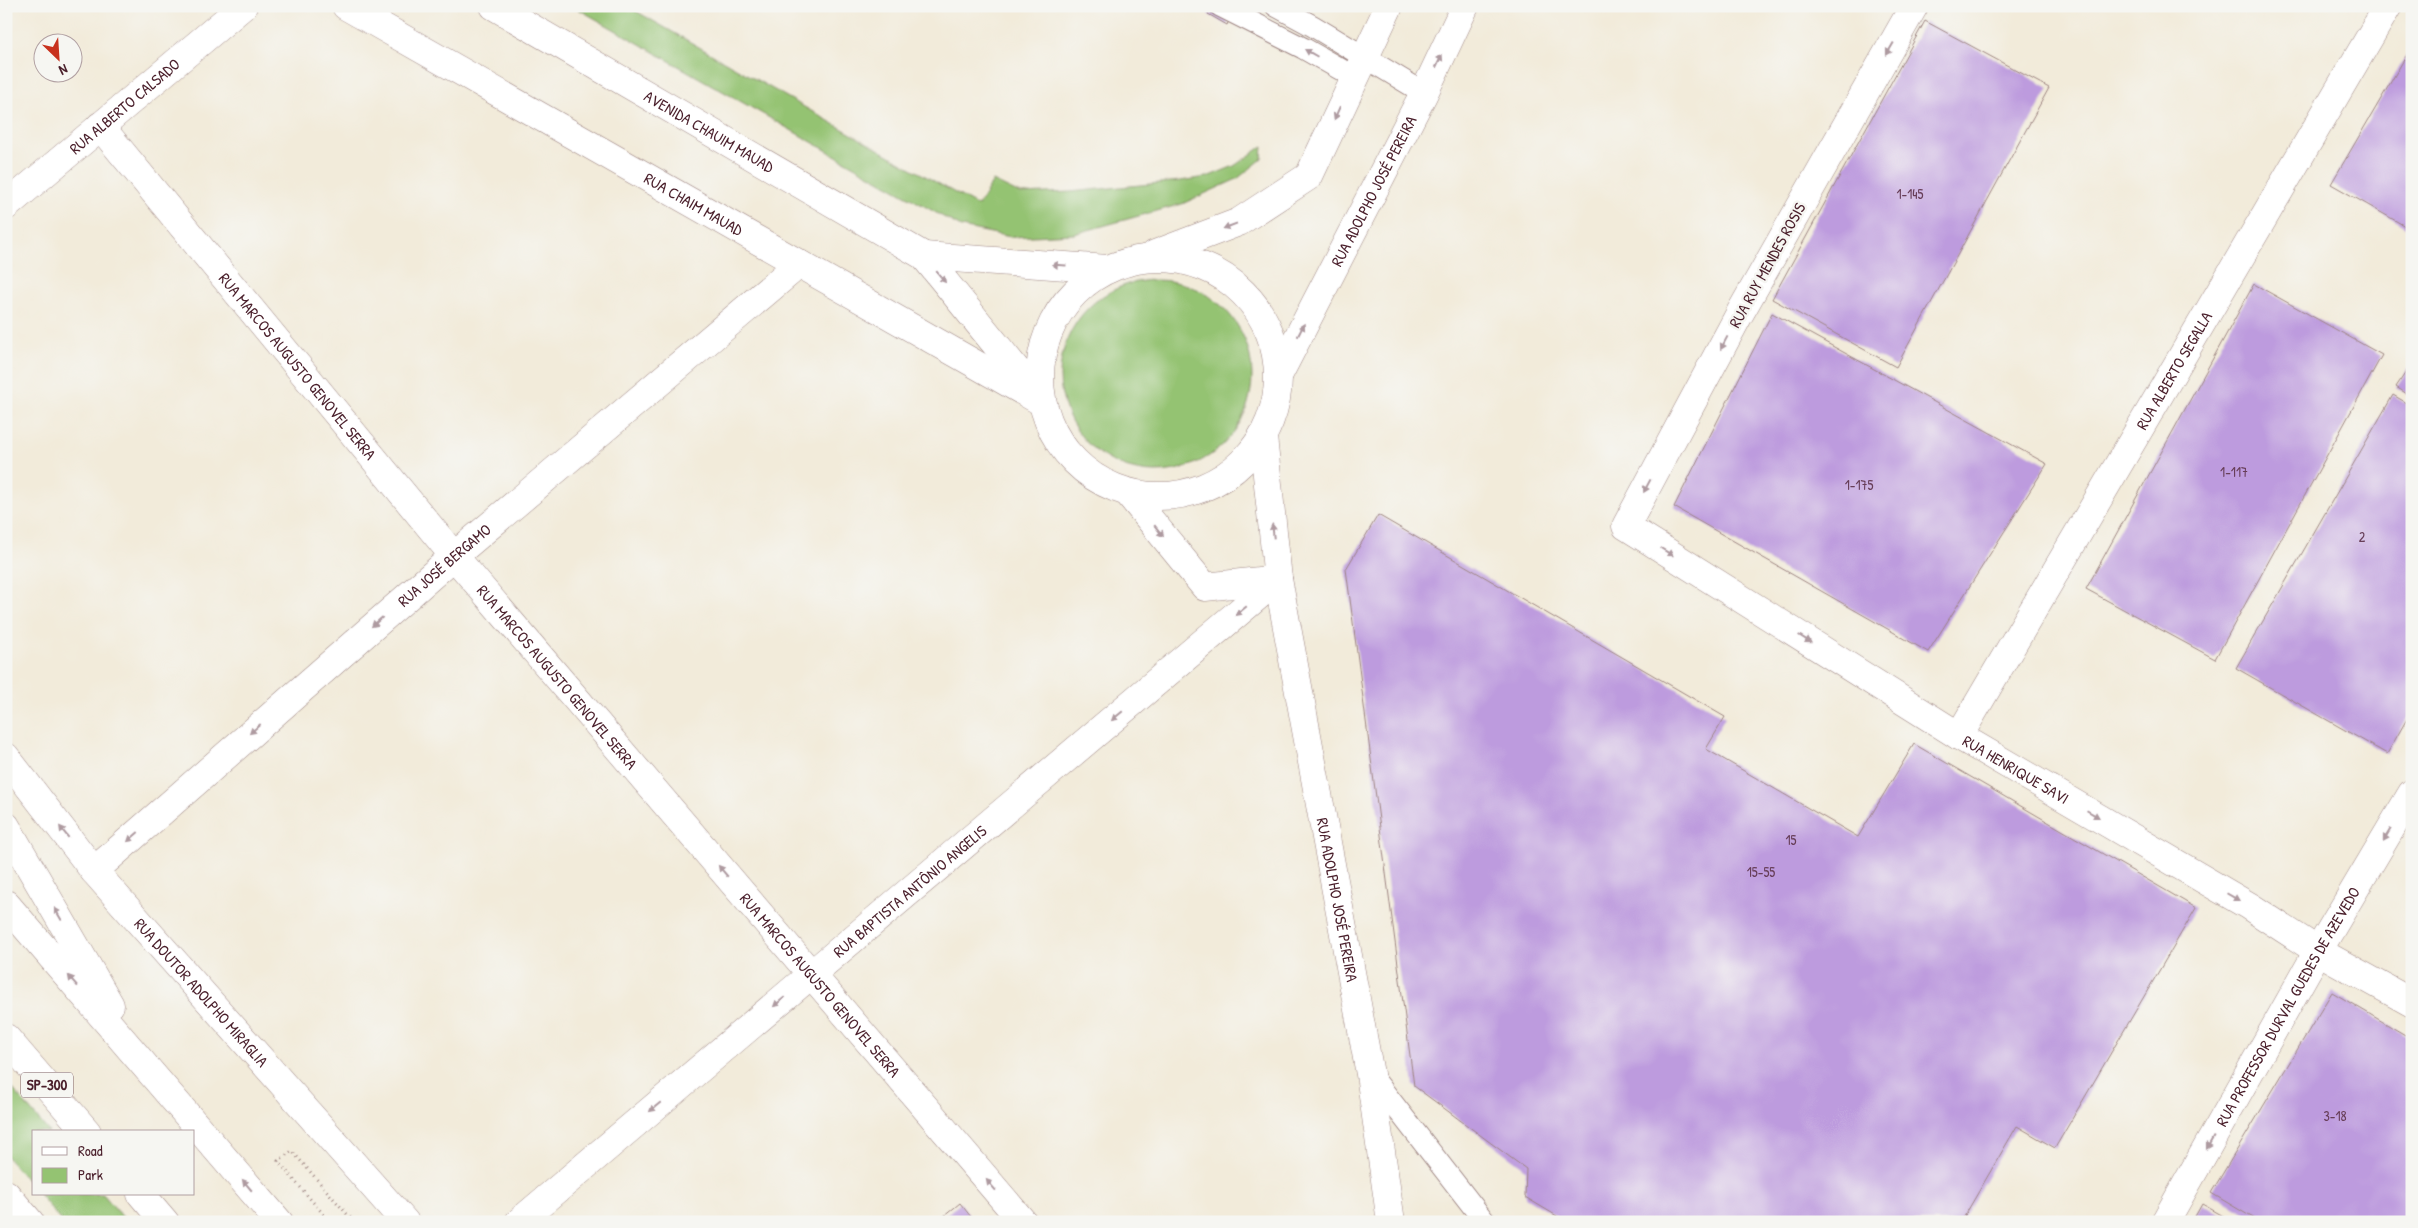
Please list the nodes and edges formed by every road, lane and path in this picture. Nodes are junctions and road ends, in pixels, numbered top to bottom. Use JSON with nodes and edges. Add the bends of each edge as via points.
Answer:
{"nodes":[{"id":1,"x":243,"y":6,"type":"edge"},
{"id":2,"x":346,"y":6,"type":"edge"},
{"id":3,"x":494,"y":6,"type":"edge"},
{"id":4,"x":1220,"y":6,"type":"edge"},
{"id":5,"x":1276,"y":6,"type":"edge"},
{"id":6,"x":1389,"y":6,"type":"edge"},
{"id":7,"x":1465,"y":6,"type":"edge"},
{"id":8,"x":1914,"y":6,"type":"edge"},
{"id":9,"x":2388,"y":6,"type":"edge"},
{"id":10,"x":1359,"y":67,"type":"junction"},
{"id":11,"x":1424,"y":93,"type":"junction"},
{"id":12,"x":100,"y":126,"type":"junction"},
{"id":13,"x":6,"y":206,"type":"edge"},
{"id":14,"x":924,"y":256,"type":"junction"},
{"id":15,"x":1146,"y":258,"type":"junction"},
{"id":16,"x":799,"y":264,"type":"junction"},
{"id":17,"x":1108,"y":269,"type":"junction"},
{"id":18,"x":1279,"y":374,"type":"junction"},
{"id":19,"x":1042,"y":402,"type":"junction"},
{"id":20,"x":1263,"y":437,"type":"junction"},
{"id":21,"x":1129,"y":494,"type":"junction"},
{"id":22,"x":1626,"y":526,"type":"joint"},
{"id":23,"x":454,"y":556,"type":"junction"},
{"id":24,"x":1278,"y":579,"type":"junction"},
{"id":25,"x":1958,"y":736,"type":"junction"},
{"id":26,"x":6,"y":757,"type":"edge"},
{"id":27,"x":2412,"y":793,"type":"edge"},
{"id":28,"x":6,"y":826,"type":"edge"},
{"id":29,"x":94,"y":871,"type":"junction"},
{"id":30,"x":6,"y":904,"type":"edge"},
{"id":31,"x":2318,"y":951,"type":"junction"},
{"id":32,"x":811,"y":975,"type":"junction"},
{"id":33,"x":2412,"y":1003,"type":"edge"},
{"id":34,"x":6,"y":1038,"type":"edge"},
{"id":35,"x":143,"y":1063,"type":"junction"},
{"id":36,"x":1370,"y":1074,"type":"junction"},
{"id":37,"x":85,"y":1130,"type":"edge"},
{"id":38,"x":6,"y":1194,"type":"edge"},
{"id":39,"x":143,"y":1196,"type":"edge"},
{"id":40,"x":1389,"y":1220,"type":"edge"},
{"id":41,"x":30,"y":1222,"type":"edge"},
{"id":42,"x":164,"y":1222,"type":"edge"},
{"id":43,"x":279,"y":1222,"type":"edge"},
{"id":44,"x":330,"y":1222,"type":"edge"},
{"id":45,"x":354,"y":1222,"type":"edge"},
{"id":46,"x":405,"y":1222,"type":"edge"},
{"id":47,"x":518,"y":1222,"type":"edge"},
{"id":48,"x":1023,"y":1222,"type":"edge"},
{"id":49,"x":1485,"y":1222,"type":"edge"},
{"id":50,"x":2165,"y":1222,"type":"edge"}],
"edges":[{"from":1,"to":12,"type":"main road","name":"RUA ALBERTO CALSADO"},
{"from":2,"to":16,"type":"main road","name":"RUA CHAIM MAUAD"},
{"from":3,"to":14,"type":"main road","name":"AVENIDA CHAUIM MAUAD"},
{"from":10,"to":4,"type":"lane","one_way":true,"via":[[1303,48]]},
{"from":5,"to":10,"type":"lane","via":[[1313,26]]},
{"from":6,"to":10,"type":"main road"},
{"from":11,"to":7,"type":"main road","name":"RUA ADOLPHO JOSÉ PEREIRA","one_way":true},
{"from":8,"to":22,"type":"main road","name":"RUA RUY MENDES ROSIS","one_way":true,"via":[[1740,313]]},
{"from":9,"to":25,"type":"main road","name":"RUA ALBERTO SEGALLA"},
{"from":10,"to":11,"type":"lane"},
{"from":10,"to":15,"type":"main road","one_way":true,"via":[[1309,176],[1239,222]]},
{"from":18,"to":11,"type":"main road","name":"RUA ADOLPHO JOSÉ PEREIRA","one_way":true},
{"from":12,"to":13,"type":"main road","name":"RUA ALBERTO CALSADO"},
{"from":12,"to":23,"type":"main road","name":"RUA MARCOS AUGUSTO GENOVEL SERRA"},
{"from":17,"to":14,"type":"main road","name":"AVENIDA CHAUIM MAUAD","one_way":true},
{"from":14,"to":19,"type":"main road","name":"AVENIDA CHAUIM MAUAD","one_way":true},
{"from":15,"to":17,"type":"main road"},
{"from":15,"to":18,"type":"main road","via":[[1185,260],[1222,275],[1252,300],[1271,334]]},
{"from":16,"to":19,"type":"main road","name":"RUA CHAIM MAUAD"},
{"from":16,"to":23,"type":"main road","name":"RUA JOSÉ BERGAMO"},
{"from":17,"to":19,"type":"main road","via":[[1074,293],[1050,326],[1039,366]]},
{"from":18,"to":20,"type":"main road","via":[[1275,406]]},
{"from":19,"to":21,"type":"main road","via":[[1054,436],[1074,462],[1099,482]]},
{"from":20,"to":21,"type":"main road","via":[[1238,467],[1205,488],[1167,497]]},
{"from":24,"to":20,"type":"main road","name":"RUA ADOLPHO JOSÉ PEREIRA","one_way":true},
{"from":21,"to":24,"type":"main road","one_way":true,"via":[[1205,587]]},
{"from":22,"to":25,"type":"main road","name":"RUA HENRIQUE SAVI","one_way":true},
{"from":23,"to":29,"type":"main road","name":"RUA JOSÉ BERGAMO","one_way":true},
{"from":32,"to":23,"type":"main road","name":"RUA MARCOS AUGUSTO GENOVEL SERRA","one_way":true},
{"from":24,"to":32,"type":"main road","name":"RUA BAPTISTA ANTÔNIO ANGELIS","one_way":true},
{"from":24,"to":36,"type":"main road","name":"RUA ADOLPHO JOSÉ PEREIRA"},
{"from":25,"to":31,"type":"main road","name":"RUA HENRIQUE SAVI","one_way":true,"via":[[2249,906]]},
{"from":29,"to":26,"type":"main road","name":"RUA DOUTOR ADOLPHO MIRAGLIA","one_way":true},
{"from":27,"to":31,"type":"main road","name":"RUA PROFESSOR DURVAL GUEDES DE AZEVEDO","one_way":true},
{"from":35,"to":28,"type":"main road","one_way":true},
{"from":29,"to":46,"type":"main road","name":"RUA DOUTOR ADOLPHO MIRAGLIA"},
{"from":35,"to":30,"type":"main road","one_way":true},
{"from":31,"to":33,"type":"main road","name":"RUA HENRIQUE SAVI"},
{"from":31,"to":50,"type":"main road","name":"RUA PROFESSOR DURVAL GUEDES DE AZEVEDO","one_way":true},
{"from":32,"to":47,"type":"main road","name":"RUA BAPTISTA ANTÔNIO ANGELIS","one_way":true},
{"from":48,"to":32,"type":"main road","name":"RUA MARCOS AUGUSTO GENOVEL SERRA","one_way":true},
{"from":34,"to":37,"type":"main road","number":"SP-300"},
{"from":43,"to":35,"type":"main road","one_way":true},
{"from":36,"to":40,"type":"main road","name":"RUA ADOLPHO JOSÉ PEREIRA"},
{"from":36,"to":49,"type":"lane"},
{"from":38,"to":41,"type":"main road"},
{"from":39,"to":42,"type":"main road"},
{"from":44,"to":45,"type":"path","via":[[278,1162],[292,1151]]}]}
